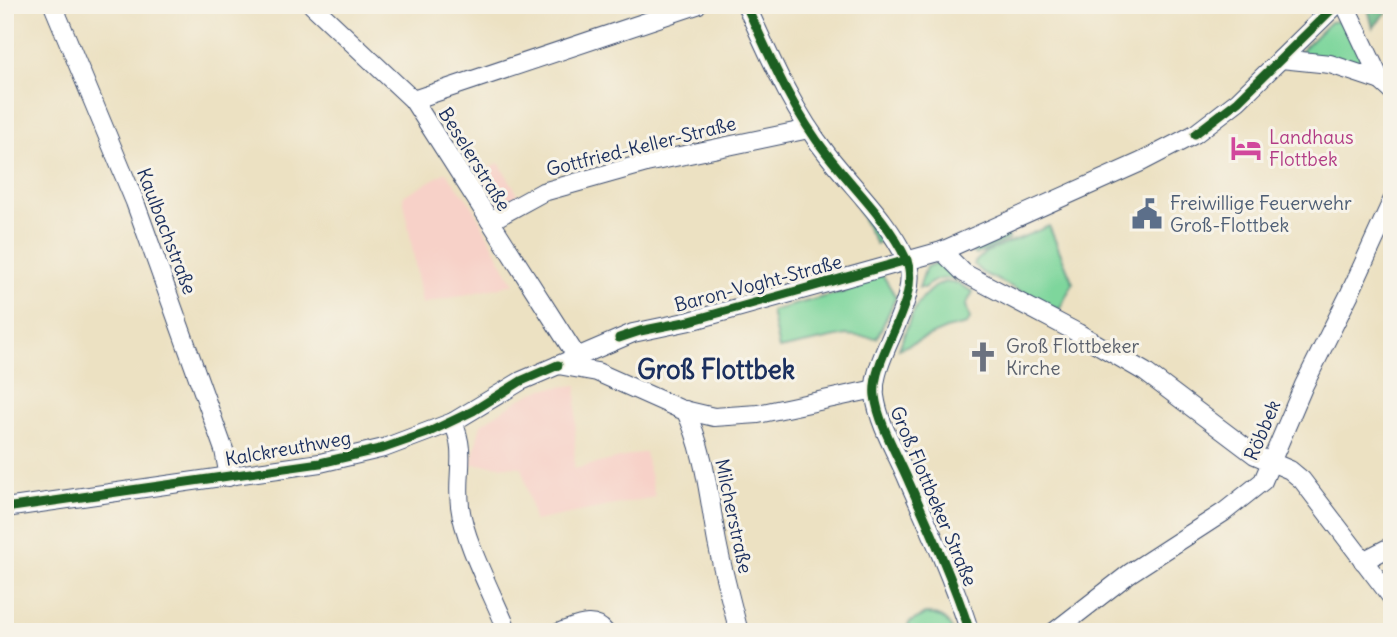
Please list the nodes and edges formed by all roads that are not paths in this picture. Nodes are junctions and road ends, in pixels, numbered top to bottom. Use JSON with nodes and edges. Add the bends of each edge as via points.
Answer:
{"nodes":[{"id":1,"x":53,"y":5,"type":"edge"},
{"id":2,"x":312,"y":5,"type":"edge"},
{"id":3,"x":697,"y":5,"type":"edge"},
{"id":4,"x":746,"y":5,"type":"edge"},
{"id":5,"x":1336,"y":5,"type":"edge"},
{"id":6,"x":1345,"y":5,"type":"edge"},
{"id":7,"x":1281,"y":59,"type":"junction"},
{"id":8,"x":1387,"y":86,"type":"edge"},
{"id":9,"x":413,"y":100,"type":"junction"},
{"id":10,"x":808,"y":129,"type":"junction"},
{"id":11,"x":1392,"y":201,"type":"edge"},
{"id":12,"x":490,"y":221,"type":"junction"},
{"id":13,"x":942,"y":251,"type":"junction"},
{"id":14,"x":907,"y":260,"type":"junction"},
{"id":15,"x":611,"y":342,"type":"junction"},
{"id":16,"x":577,"y":357,"type":"junction"},
{"id":17,"x":558,"y":365,"type":"junction"},
{"id":18,"x":610,"y":377,"type":"junction"},
{"id":19,"x":875,"y":389,"type":"junction"},
{"id":20,"x":685,"y":411,"type":"junction"},
{"id":21,"x":453,"y":422,"type":"junction"},
{"id":22,"x":1272,"y":463,"type":"junction"},
{"id":23,"x":229,"y":477,"type":"junction"},
{"id":24,"x":5,"y":508,"type":"edge"},
{"id":25,"x":1392,"y":546,"type":"edge"},
{"id":26,"x":1363,"y":561,"type":"junction"},
{"id":27,"x":1392,"y":598,"type":"edge"},
{"id":28,"x":600,"y":628,"type":"edge"},
{"id":29,"x":508,"y":632,"type":"edge"},
{"id":30,"x":560,"y":632,"type":"edge"},
{"id":31,"x":739,"y":632,"type":"edge"},
{"id":32,"x":970,"y":632,"type":"edge"},
{"id":33,"x":1054,"y":632,"type":"edge"}],
"edges":[{"from":1,"to":23,"type":"street","name":"Kaulbachstraße","via":[[139,214],[224,450]]},
{"from":2,"to":9,"type":"street","name":"Beselerstraße"},
{"from":3,"to":9,"type":"street"},
{"from":4,"to":10,"type":"street"},
{"from":5,"to":7,"type":"street","name":"Baron-Voght-Straße"},
{"from":6,"to":8,"type":"street"},
{"from":7,"to":8,"type":"street","via":[[1330,64]]},
{"from":7,"to":13,"type":"street","name":"Baron-Voght-Straße","via":[[1218,117],[1168,149]]},
{"from":9,"to":12,"type":"street","name":"Beselerstraße"},
{"from":10,"to":12,"type":"street","name":"Gottfried-Keller-Straße","via":[[646,163],[543,192]]},
{"from":10,"to":14,"type":"street"},
{"from":11,"to":22,"type":"street","name":"Röbbek"},
{"from":12,"to":16,"type":"street","name":"Beselerstraße"},
{"from":13,"to":14,"type":"street","name":"Baron-Voght-Straße"},
{"from":13,"to":22,"type":"street","via":[[964,273],[1145,372]]},
{"from":14,"to":15,"type":"street","name":"Baron-Voght-Straße"},
{"from":14,"to":19,"type":"street","name":"Groß Flottbeker Straße","via":[[905,300]]},
{"from":15,"to":16,"type":"street","name":"Baron-Voght-Straße"},
{"from":15,"to":18,"type":"street","via":[[607,357]]},
{"from":16,"to":17,"type":"street","name":"Baron-Voght-Straße"},
{"from":17,"to":18,"type":"street"},
{"from":17,"to":21,"type":"street","name":"Kalckreuthweg","via":[[521,381]]},
{"from":18,"to":20,"type":"street"},
{"from":19,"to":20,"type":"street","via":[[758,414],[714,417]]},
{"from":19,"to":32,"type":"street","name":"Groß Flottbeker Straße","via":[[884,425]]},
{"from":20,"to":31,"type":"street","name":"Milcherstraße","via":[[708,485]]},
{"from":21,"to":23,"type":"street","name":"Kalckreuthweg","via":[[349,457]]},
{"from":21,"to":29,"type":"street","via":[[461,443],[462,516]]},
{"from":22,"to":26,"type":"street","via":[[1303,480]]},
{"from":22,"to":33,"type":"street","name":"Röbbek","via":[[1263,481],[1224,512],[1130,573]]},
{"from":23,"to":24,"type":"street","name":"Kalckreuthweg"},
{"from":25,"to":26,"type":"street"},
{"from":26,"to":27,"type":"street"},
{"from":28,"to":30,"type":"street"}]}
